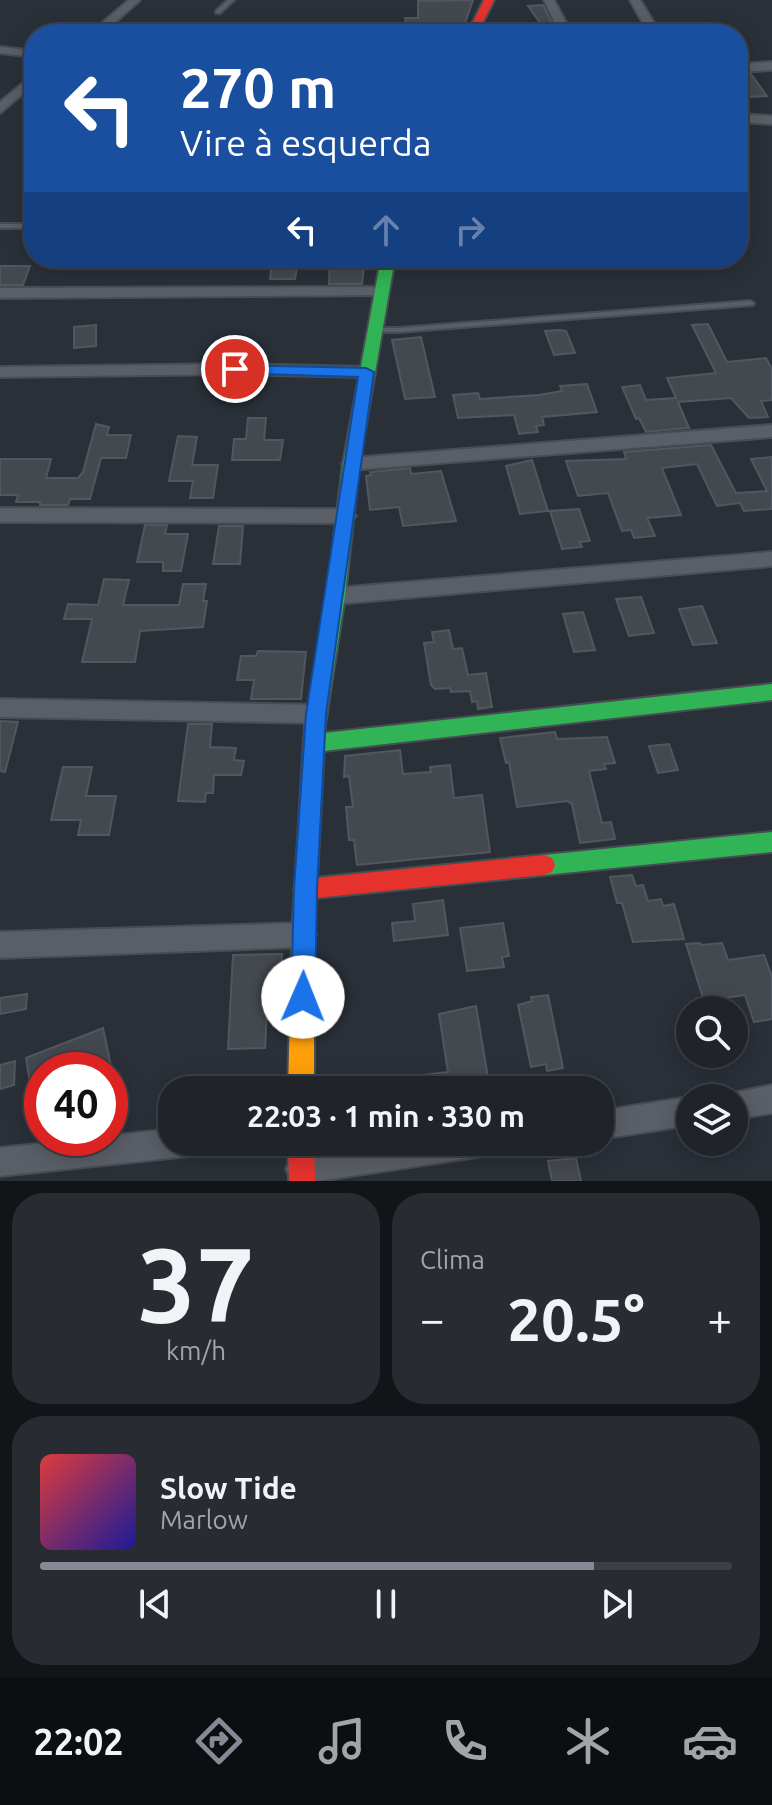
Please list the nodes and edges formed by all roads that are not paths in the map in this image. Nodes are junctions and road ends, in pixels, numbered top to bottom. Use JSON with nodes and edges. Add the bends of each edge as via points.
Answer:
{"nodes":[{"id":1,"x":135,"y":0,"type":"edge"},
{"id":2,"x":231,"y":0,"type":"edge"},
{"id":3,"x":489,"y":0,"type":"edge"},
{"id":4,"x":549,"y":0,"type":"edge"},
{"id":5,"x":635,"y":0,"type":"edge"},
{"id":6,"x":218,"y":12,"type":"dead end"},
{"id":7,"x":107,"y":24,"type":"edge"},
{"id":8,"x":477,"y":24,"type":"edge"},
{"id":9,"x":561,"y":24,"type":"edge"},
{"id":10,"x":649,"y":24,"type":"edge"},
{"id":11,"x":0,"y":50,"type":"edge"},
{"id":12,"x":24,"y":53,"type":"edge"},
{"id":13,"x":772,"y":66,"type":"edge"},
{"id":14,"x":748,"y":67,"type":"edge"},
{"id":15,"x":24,"y":87,"type":"edge"},
{"id":16,"x":0,"y":109,"type":"edge"},
{"id":17,"x":748,"y":119,"type":"edge"},
{"id":18,"x":772,"y":120,"type":"edge"},
{"id":19,"x":0,"y":226,"type":"edge"},
{"id":20,"x":24,"y":226,"type":"edge"},
{"id":21,"x":386,"y":268,"type":"edge"},
{"id":22,"x":382,"y":292,"type":"junction"},
{"id":23,"x":0,"y":293,"type":"edge"},
{"id":24,"x":750,"y":303,"type":"dead end"},
{"id":25,"x":373,"y":330,"type":"junction"},
{"id":26,"x":0,"y":372,"type":"edge"},
{"id":27,"x":366,"y":372,"type":"junction"},
{"id":28,"x":772,"y":431,"type":"edge"},
{"id":29,"x":351,"y":464,"type":"junction"},
{"id":30,"x":0,"y":515,"type":"edge"},
{"id":31,"x":347,"y":516,"type":"junction"},
{"id":32,"x":772,"y":559,"type":"edge"},
{"id":33,"x":336,"y":596,"type":"junction"},
{"id":34,"x":772,"y":692,"type":"edge"},
{"id":35,"x":0,"y":708,"type":"edge"},
{"id":36,"x":316,"y":714,"type":"junction"},
{"id":37,"x":315,"y":743,"type":"junction"},
{"id":38,"x":772,"y":842,"type":"edge"},
{"id":39,"x":305,"y":889,"type":"junction"},
{"id":40,"x":303,"y":935,"type":"junction"},
{"id":41,"x":0,"y":945,"type":"edge"},
{"id":42,"x":301,"y":1076,"type":"edge"},
{"id":43,"x":772,"y":1099,"type":"edge"},
{"id":44,"x":748,"y":1103,"type":"edge"},
{"id":45,"x":676,"y":1113,"type":"edge"},
{"id":46,"x":614,"y":1123,"type":"edge"},
{"id":47,"x":158,"y":1145,"type":"edge"},
{"id":48,"x":367,"y":1156,"type":"edge"},
{"id":49,"x":0,"y":1162,"type":"edge"},
{"id":50,"x":301,"y":1164,"type":"edge"}],
"edges":[{"from":1,"to":7,"type":"street"},
{"from":2,"to":6,"type":"lane"},
{"from":3,"to":8,"type":"street"},
{"from":4,"to":9,"type":"street"},
{"from":5,"to":10,"type":"street"},
{"from":11,"to":12,"type":"street"},
{"from":13,"to":14,"type":"street"},
{"from":15,"to":16,"type":"street"},
{"from":17,"to":18,"type":"street"},
{"from":19,"to":20,"type":"lane"},
{"from":21,"to":22,"type":"street"},
{"from":22,"to":23,"type":"street"},
{"from":22,"to":25,"type":"street"},
{"from":24,"to":25,"type":"lane"},
{"from":25,"to":27,"type":"street"},
{"from":26,"to":27,"type":"street"},
{"from":27,"to":29,"type":"street"},
{"from":28,"to":29,"type":"street"},
{"from":29,"to":31,"type":"street"},
{"from":30,"to":31,"type":"street"},
{"from":31,"to":33,"type":"street"},
{"from":32,"to":33,"type":"street"},
{"from":33,"to":36,"type":"street"},
{"from":34,"to":37,"type":"street"},
{"from":35,"to":36,"type":"street"},
{"from":36,"to":37,"type":"street"},
{"from":37,"to":39,"type":"street"},
{"from":38,"to":39,"type":"street"},
{"from":39,"to":40,"type":"street"},
{"from":40,"to":41,"type":"street"},
{"from":40,"to":42,"type":"street"},
{"from":43,"to":44,"type":"street"},
{"from":45,"to":46,"type":"street"},
{"from":47,"to":49,"type":"street"},
{"from":48,"to":50,"type":"street"}]}
